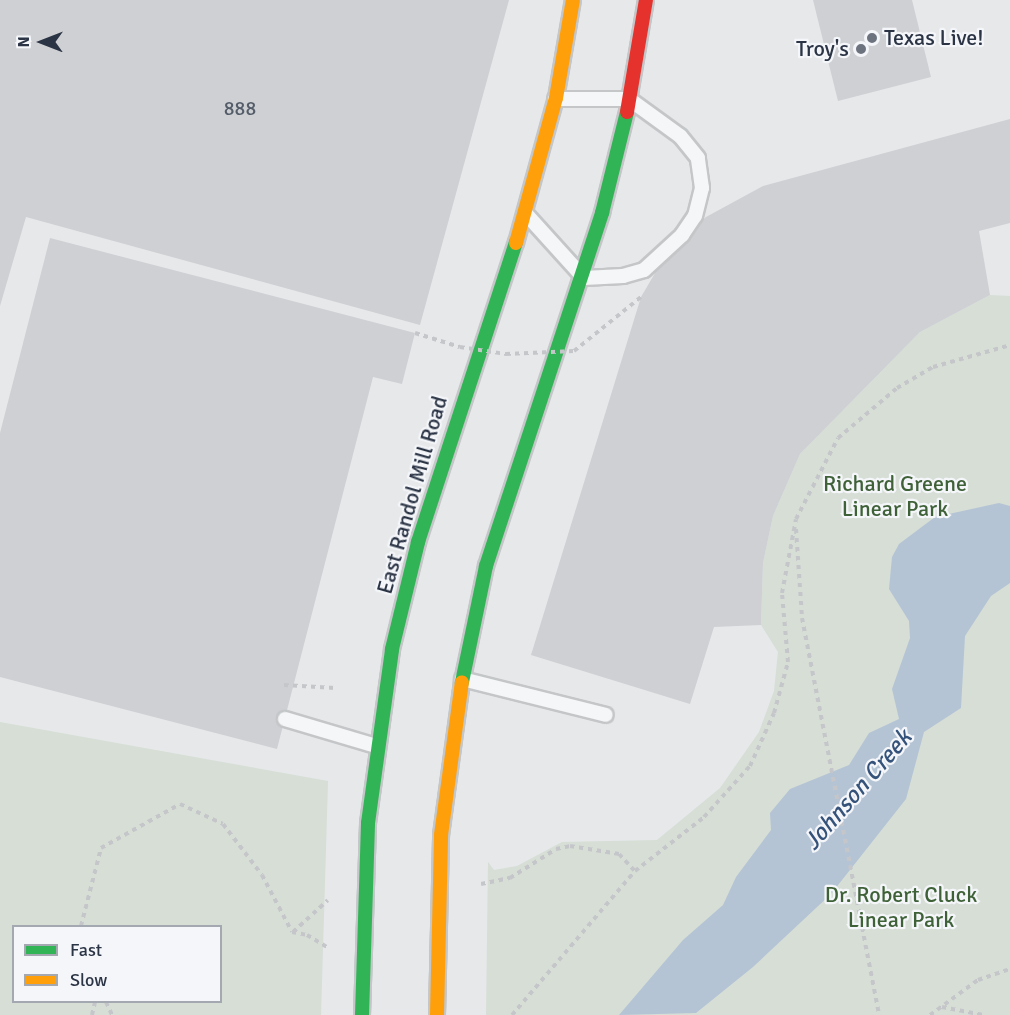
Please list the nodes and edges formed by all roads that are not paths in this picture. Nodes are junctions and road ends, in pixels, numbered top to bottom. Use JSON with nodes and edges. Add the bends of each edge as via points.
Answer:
{"nodes":[{"id":1,"x":573,"y":0,"type":"edge"},
{"id":2,"x":646,"y":0,"type":"edge"},
{"id":3,"x":555,"y":99,"type":"junction"},
{"id":4,"x":629,"y":99,"type":"junction"},
{"id":5,"x":525,"y":214,"type":"junction"},
{"id":6,"x":584,"y":278,"type":"junction"},
{"id":7,"x":462,"y":679,"type":"junction"},
{"id":8,"x":606,"y":715,"type":"dead end"},
{"id":9,"x":285,"y":719,"type":"dead end"},
{"id":10,"x":376,"y":746,"type":"junction"},
{"id":11,"x":362,"y":1015,"type":"edge"},
{"id":12,"x":436,"y":1015,"type":"edge"}],
"edges":[{"from":1,"to":3,"type":"main road","name":"East Randol Mill Road"},
{"from":2,"to":4,"type":"main road"},
{"from":3,"to":4,"type":"lane"},
{"from":3,"to":5,"type":"main road","name":"East Randol Mill Road"},
{"from":4,"to":6,"type":"main road"},
{"from":4,"to":6,"type":"lane","via":[[680,136],[698,158],[702,188],[695,216],[666,253],[644,270]]},
{"from":5,"to":6,"type":"lane"},
{"from":5,"to":10,"type":"main road","name":"East Randol Mill Road","via":[[494,298],[409,574]]},
{"from":6,"to":7,"type":"main road","via":[[486,566]]},
{"from":7,"to":8,"type":"lane"},
{"from":7,"to":12,"type":"main road","via":[[441,835]]},
{"from":9,"to":10,"type":"lane"},
{"from":10,"to":11,"type":"main road","name":"East Randol Mill Road","via":[[365,862]]}]}
